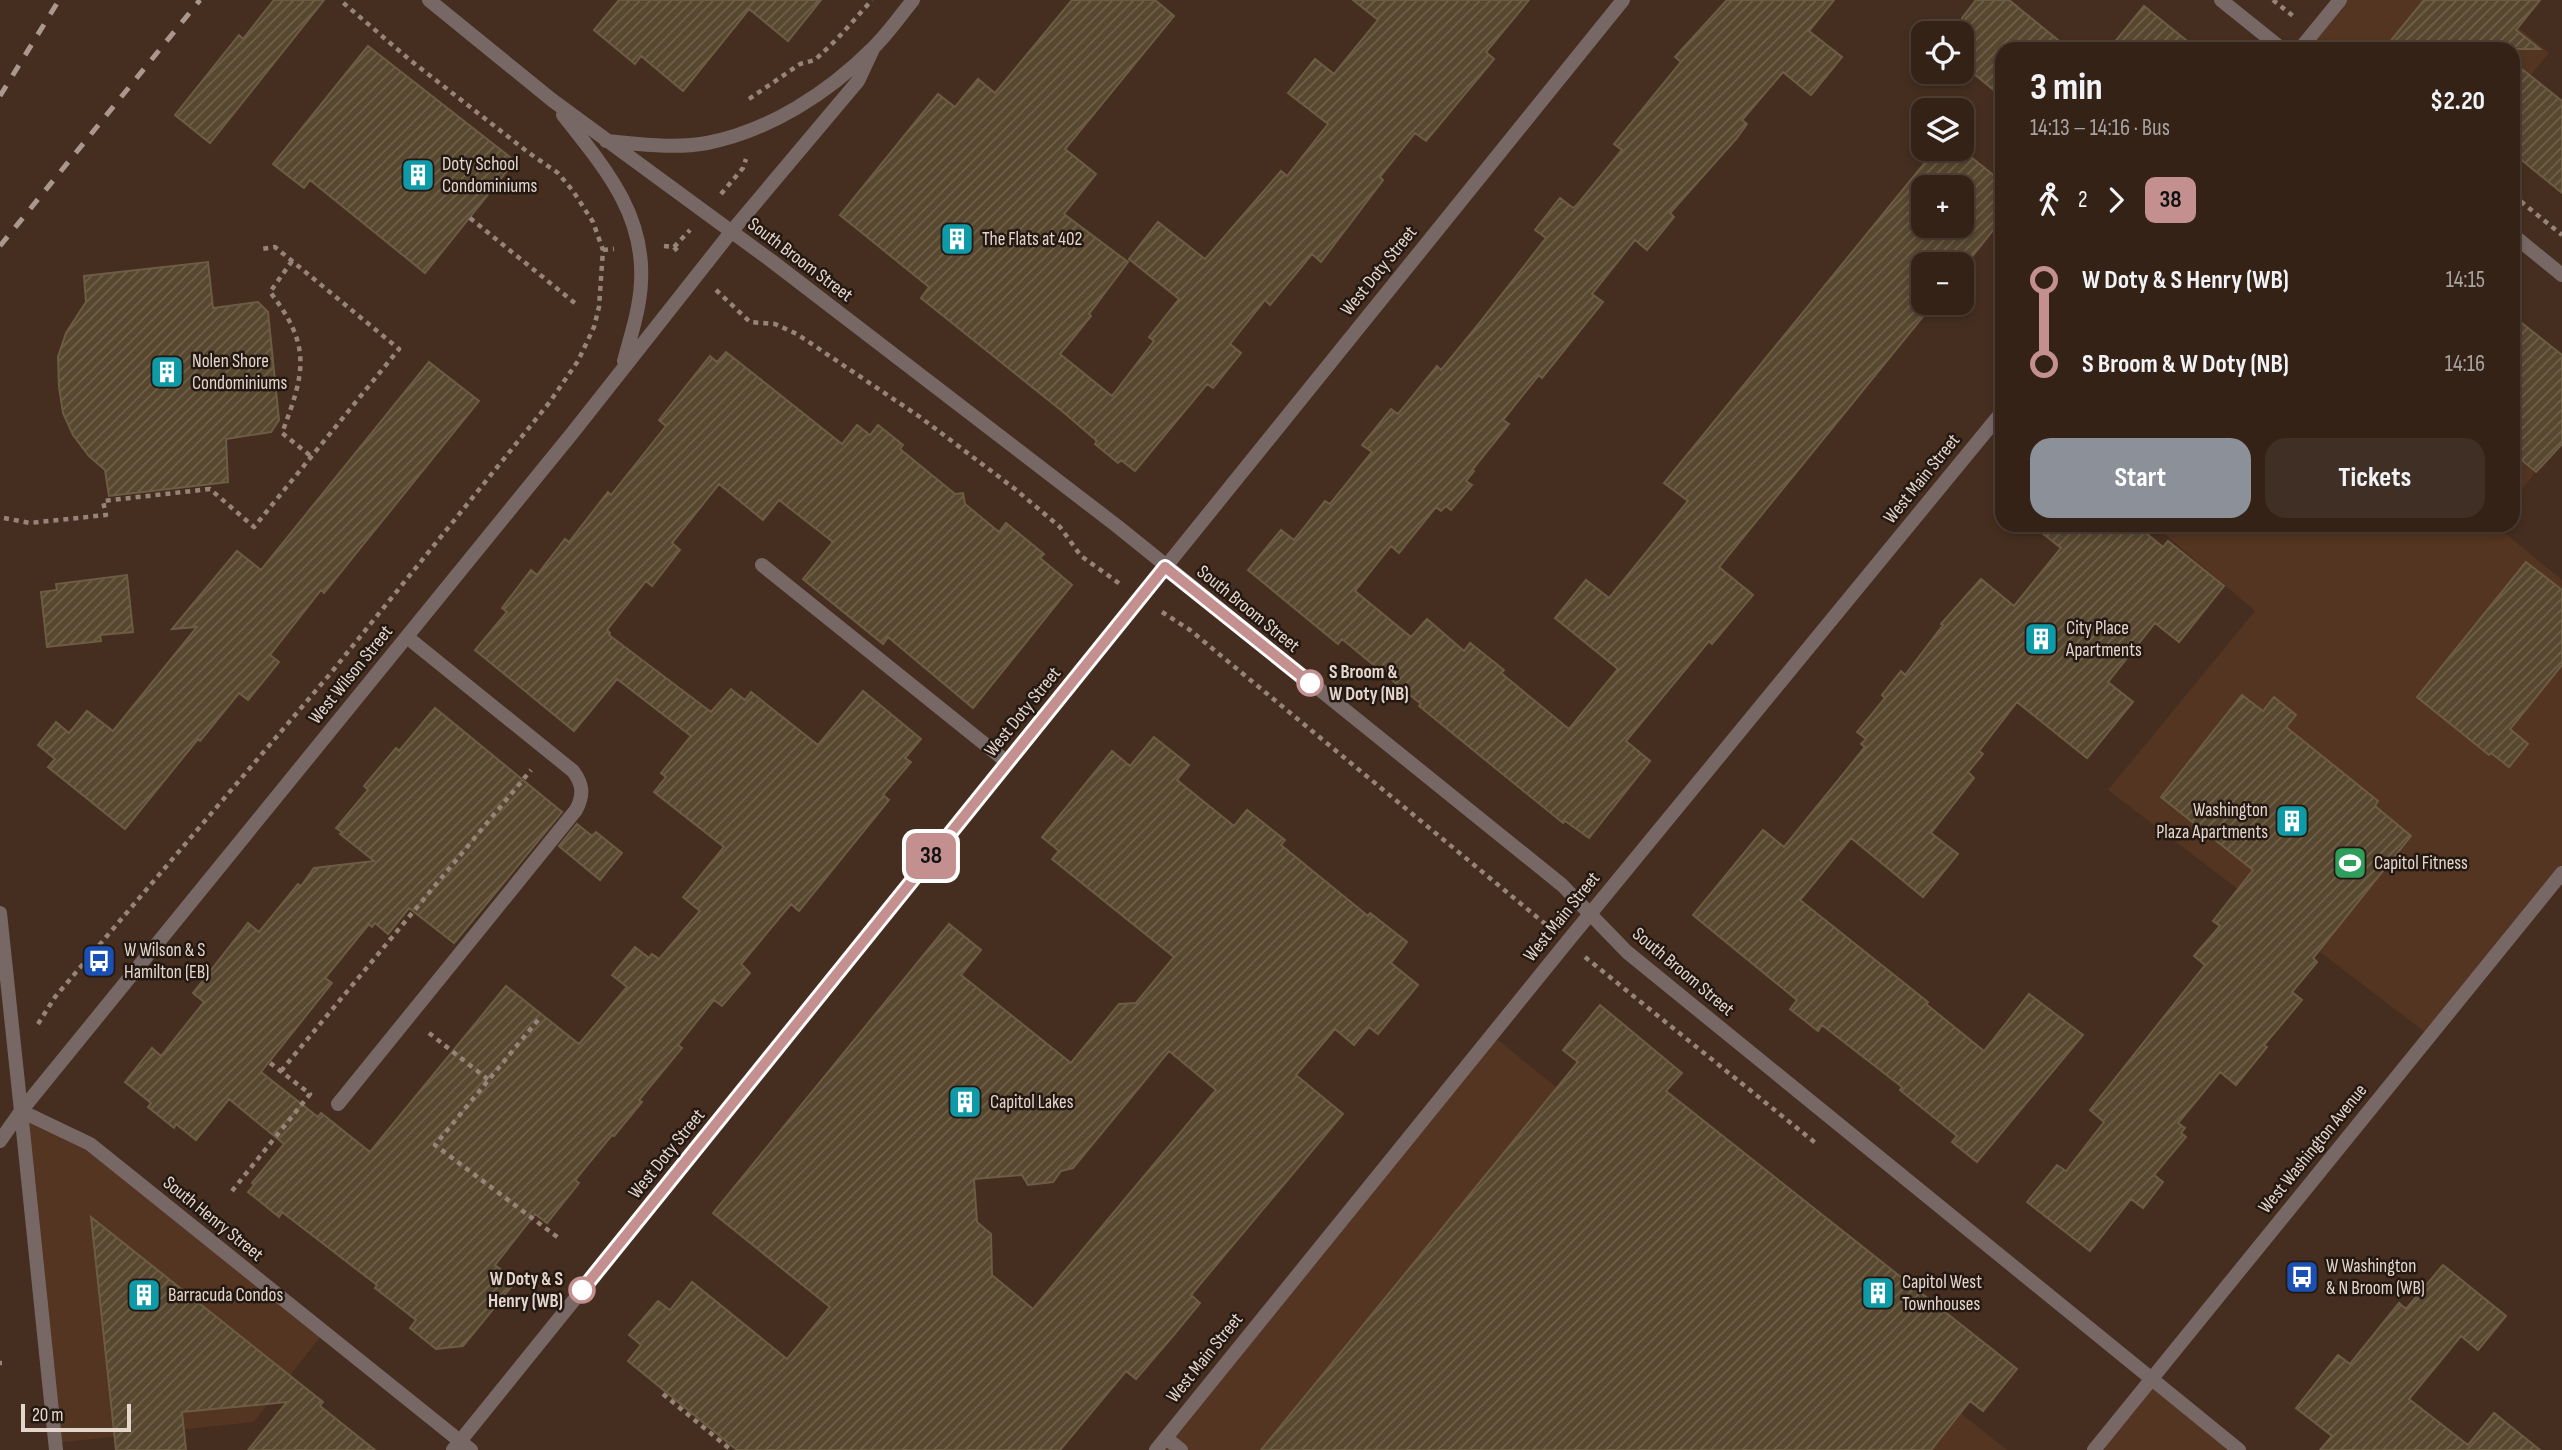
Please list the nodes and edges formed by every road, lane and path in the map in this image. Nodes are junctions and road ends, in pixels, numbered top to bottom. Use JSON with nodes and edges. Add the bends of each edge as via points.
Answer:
{"nodes":[{"id":1,"x":340,"y":0,"type":"edge"},
{"id":2,"x":429,"y":0,"type":"edge"},
{"id":3,"x":872,"y":0,"type":"edge"},
{"id":4,"x":913,"y":0,"type":"edge"},
{"id":5,"x":1623,"y":0,"type":"edge"},
{"id":6,"x":2221,"y":0,"type":"edge"},
{"id":7,"x":2340,"y":0,"type":"edge"},
{"id":8,"x":2273,"y":42,"type":"edge"},
{"id":9,"x":2306,"y":42,"type":"edge"},
{"id":10,"x":873,"y":48,"type":"junction"},
{"id":11,"x":552,"y":100,"type":"junction"},
{"id":12,"x":747,"y":101,"type":"dead end"},
{"id":13,"x":605,"y":140,"type":"junction"},
{"id":14,"x":2520,"y":201,"type":"edge"},
{"id":15,"x":470,"y":218,"type":"dead end"},
{"id":16,"x":689,"y":230,"type":"dead end"},
{"id":17,"x":731,"y":232,"type":"junction"},
{"id":18,"x":2562,"y":235,"type":"edge"},
{"id":19,"x":2520,"y":241,"type":"edge"},
{"id":20,"x":661,"y":245,"type":"dead end"},
{"id":21,"x":674,"y":247,"type":"junction"},
{"id":22,"x":261,"y":249,"type":"dead end"},
{"id":23,"x":684,"y":260,"type":"dead end"},
{"id":24,"x":292,"y":261,"type":"junction"},
{"id":25,"x":2562,"y":275,"type":"edge"},
{"id":26,"x":722,"y":297,"type":"dead end"},
{"id":27,"x":576,"y":304,"type":"dead end"},
{"id":28,"x":623,"y":366,"type":"junction"},
{"id":29,"x":1995,"y":421,"type":"edge"},
{"id":30,"x":312,"y":457,"type":"junction"},
{"id":31,"x":4,"y":518,"type":"dead end"},
{"id":32,"x":762,"y":565,"type":"dead end"},
{"id":33,"x":1165,"y":567,"type":"junction"},
{"id":34,"x":1109,"y":577,"type":"dead end"},
{"id":35,"x":1190,"y":630,"type":"dead end"},
{"id":36,"x":407,"y":636,"type":"junction"},
{"id":37,"x":547,"y":751,"type":"junction"},
{"id":38,"x":1007,"y":762,"type":"junction"},
{"id":39,"x":2562,"y":873,"type":"edge"},
{"id":40,"x":0,"y":913,"type":"edge"},
{"id":41,"x":1589,"y":915,"type":"junction"},
{"id":42,"x":1567,"y":942,"type":"junction"},
{"id":43,"x":4,"y":985,"type":"edge"},
{"id":44,"x":55,"y":997,"type":"dead end"},
{"id":45,"x":409,"y":1018,"type":"junction"},
{"id":46,"x":538,"y":1020,"type":"dead end"},
{"id":47,"x":269,"y":1062,"type":"dead end"},
{"id":48,"x":281,"y":1071,"type":"junction"},
{"id":49,"x":490,"y":1081,"type":"junction"},
{"id":50,"x":338,"y":1104,"type":"dead end"},
{"id":51,"x":21,"y":1111,"type":"junction"},
{"id":52,"x":0,"y":1141,"type":"edge"},
{"id":53,"x":232,"y":1191,"type":"dead end"},
{"id":54,"x":560,"y":1239,"type":"dead end"},
{"id":55,"x":2152,"y":1378,"type":"junction"},
{"id":56,"x":663,"y":1394,"type":"dead end"},
{"id":57,"x":1166,"y":1438,"type":"junction"},
{"id":58,"x":461,"y":1447,"type":"edge"},
{"id":59,"x":56,"y":1450,"type":"edge"},
{"id":60,"x":731,"y":1450,"type":"edge"},
{"id":61,"x":1156,"y":1450,"type":"edge"},
{"id":62,"x":1181,"y":1450,"type":"edge"},
{"id":63,"x":2094,"y":1450,"type":"edge"},
{"id":64,"x":2239,"y":1450,"type":"edge"}],
"edges":[{"from":1,"to":44,"type":"path","via":[[558,173],[573,191],[593,222],[603,250],[603,282],[594,327],[578,361],[549,403],[330,674]]},
{"from":2,"to":11,"type":"street","name":"South Broom Street"},
{"from":3,"to":12,"type":"path","via":[[815,60],[800,64]]},
{"from":4,"to":10,"type":"street"},
{"from":5,"to":33,"type":"street","name":"West Doty Street"},
{"from":6,"to":8,"type":"street"},
{"from":7,"to":9,"type":"street"},
{"from":10,"to":13,"type":"street","via":[[781,118],[746,132],[680,145]]},
{"from":10,"to":17,"type":"street","name":"West Wilson Street","via":[[858,81]]},
{"from":11,"to":13,"type":"street","name":"South Broom Street"},
{"from":11,"to":28,"type":"street","via":[[608,173],[637,235],[640,290]]},
{"from":13,"to":17,"type":"street","name":"South Broom Street"},
{"from":14,"to":18,"type":"path"},
{"from":15,"to":27,"type":"path"},
{"from":16,"to":21,"type":"path"},
{"from":17,"to":28,"type":"street","name":"West Wilson Street"},
{"from":17,"to":33,"type":"street","name":"South Broom Street"},
{"from":19,"to":25,"type":"street"},
{"from":20,"to":21,"type":"path"},
{"from":21,"to":23,"type":"path"},
{"from":22,"to":24,"type":"path","via":[[275,247]]},
{"from":24,"to":30,"type":"path","via":[[270,292],[288,314],[301,346],[302,370],[282,433]]},
{"from":24,"to":30,"type":"path","via":[[399,349]]},
{"from":26,"to":34,"type":"path","via":[[750,321],[775,324],[797,334],[920,417],[1060,527],[1081,556]]},
{"from":28,"to":36,"type":"street","name":"West Wilson Street"},
{"from":29,"to":41,"type":"street","name":"West Main Street"},
{"from":30,"to":31,"type":"path","via":[[254,527],[210,489],[103,501],[106,515],[30,523]]},
{"from":32,"to":38,"type":"street"},
{"from":33,"to":38,"type":"street","name":"West Doty Street"},
{"from":33,"to":41,"type":"street","name":"South Broom Street","via":[[1562,885]]},
{"from":35,"to":42,"type":"path"},
{"from":36,"to":37,"type":"street"},
{"from":36,"to":51,"type":"street","name":"West Wilson Street"},
{"from":37,"to":45,"type":"street","via":[[579,780],[582,800]]},
{"from":37,"to":48,"type":"path"},
{"from":38,"to":58,"type":"street","name":"West Doty Street"},
{"from":39,"to":55,"type":"street","name":"West Washington Avenue"},
{"from":40,"to":43,"type":"street"},
{"from":41,"to":42,"type":"street","name":"West Main Street"},
{"from":41,"to":55,"type":"street","name":"South Broom Street","via":[[1637,961]]},
{"from":42,"to":57,"type":"street","name":"West Main Street"},
{"from":43,"to":51,"type":"street"},
{"from":45,"to":49,"type":"path"},
{"from":45,"to":50,"type":"street"},
{"from":46,"to":49,"type":"path"},
{"from":47,"to":48,"type":"path"},
{"from":48,"to":53,"type":"path","via":[[310,1094]]},
{"from":49,"to":54,"type":"path","via":[[435,1145]]},
{"from":51,"to":52,"type":"street","name":"West Wilson Street"},
{"from":51,"to":58,"type":"street","name":"South Henry Street","via":[[90,1144]]},
{"from":51,"to":59,"type":"street"},
{"from":55,"to":63,"type":"street","name":"West Washington Avenue"},
{"from":55,"to":64,"type":"street","name":"South Broom Street"},
{"from":56,"to":60,"type":"path"},
{"from":57,"to":61,"type":"street","name":"West Main Street"},
{"from":57,"to":62,"type":"street"}]}
